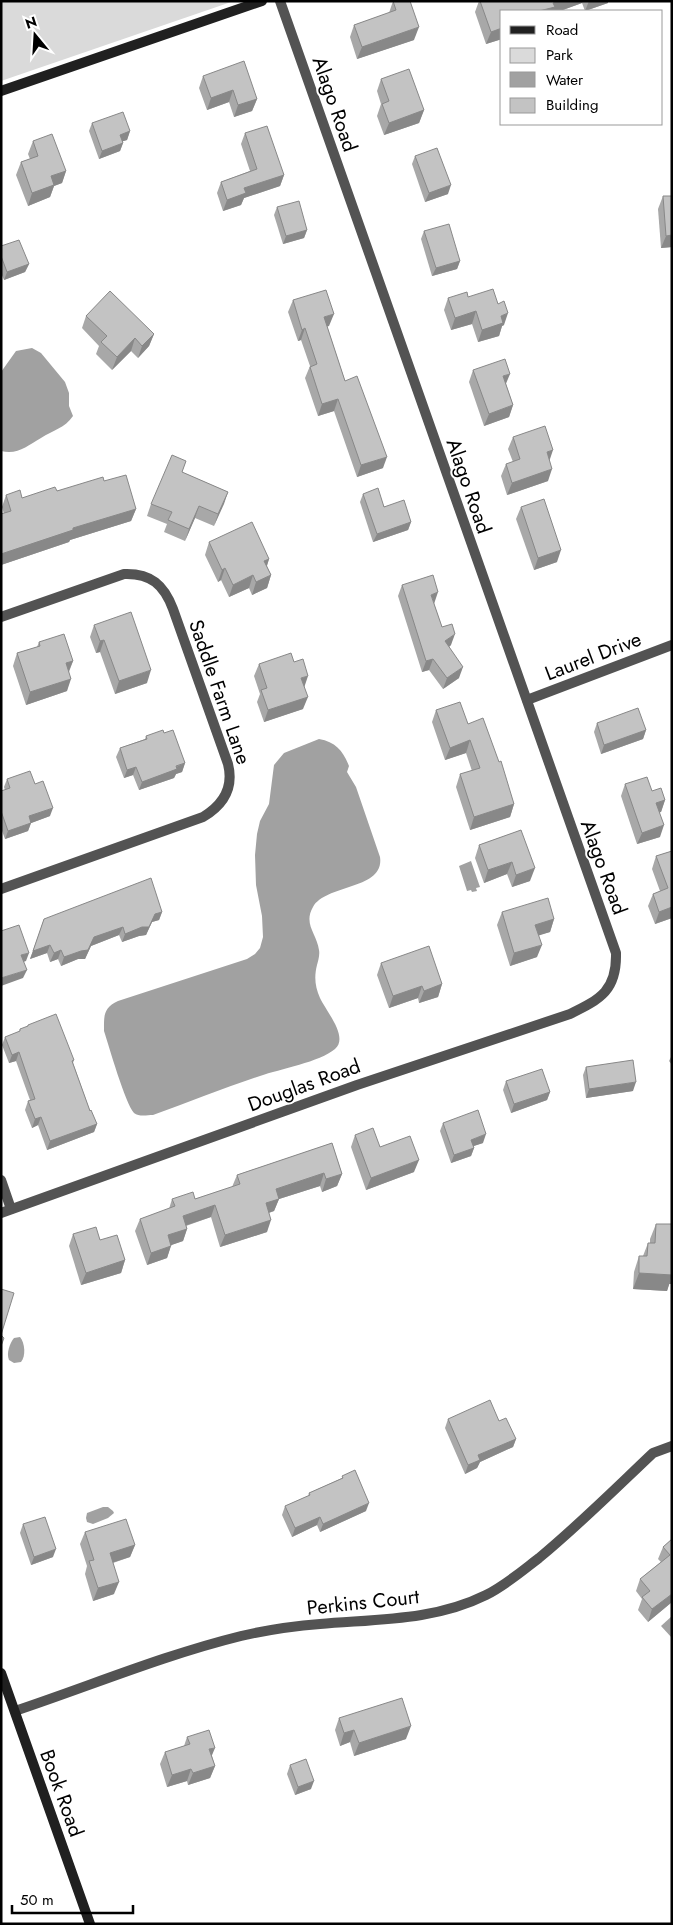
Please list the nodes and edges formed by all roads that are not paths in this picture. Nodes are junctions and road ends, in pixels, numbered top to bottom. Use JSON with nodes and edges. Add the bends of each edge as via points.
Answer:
{"nodes":[{"id":1,"x":262,"y":1,"type":"edge"},
{"id":2,"x":280,"y":1,"type":"edge"},
{"id":3,"x":1,"y":91,"type":"edge"},
{"id":4,"x":1,"y":617,"type":"edge"},
{"id":5,"x":672,"y":645,"type":"edge"},
{"id":6,"x":527,"y":700,"type":"junction"},
{"id":7,"x":1,"y":889,"type":"edge"},
{"id":8,"x":612,"y":982,"type":"joint"},
{"id":9,"x":1,"y":1180,"type":"edge"},
{"id":10,"x":6,"y":1211,"type":"edge"},
{"id":11,"x":672,"y":1446,"type":"edge"},
{"id":12,"x":1,"y":1673,"type":"edge"},
{"id":13,"x":15,"y":1711,"type":"junction"},
{"id":14,"x":90,"y":1924,"type":"edge"}],
"edges":[{"from":1,"to":3,"type":"street"},
{"from":2,"to":6,"type":"street","name":"Alago Road"},
{"from":4,"to":7,"type":"street","name":"Saddle Farm Lane","via":[[124,574],[139,575],[156,582],[166,592],[173,609],[230,777],[224,798],[213,812],[203,817]]},
{"from":5,"to":6,"type":"street","name":"Laurel Drive"},
{"from":6,"to":8,"type":"street","name":"Alago Road","via":[[616,952]]},
{"from":8,"to":10,"type":"street","name":"Douglas Road","via":[[604,994],[570,1014],[357,1085]]},
{"from":9,"to":10,"type":"street"},
{"from":11,"to":13,"type":"street","name":"Perkins Court","via":[[653,1453],[562,1538],[507,1583],[486,1595],[428,1614],[318,1624],[241,1636]]},
{"from":12,"to":13,"type":"street","name":"Book Road"},
{"from":13,"to":14,"type":"street","name":"Book Road"}]}
